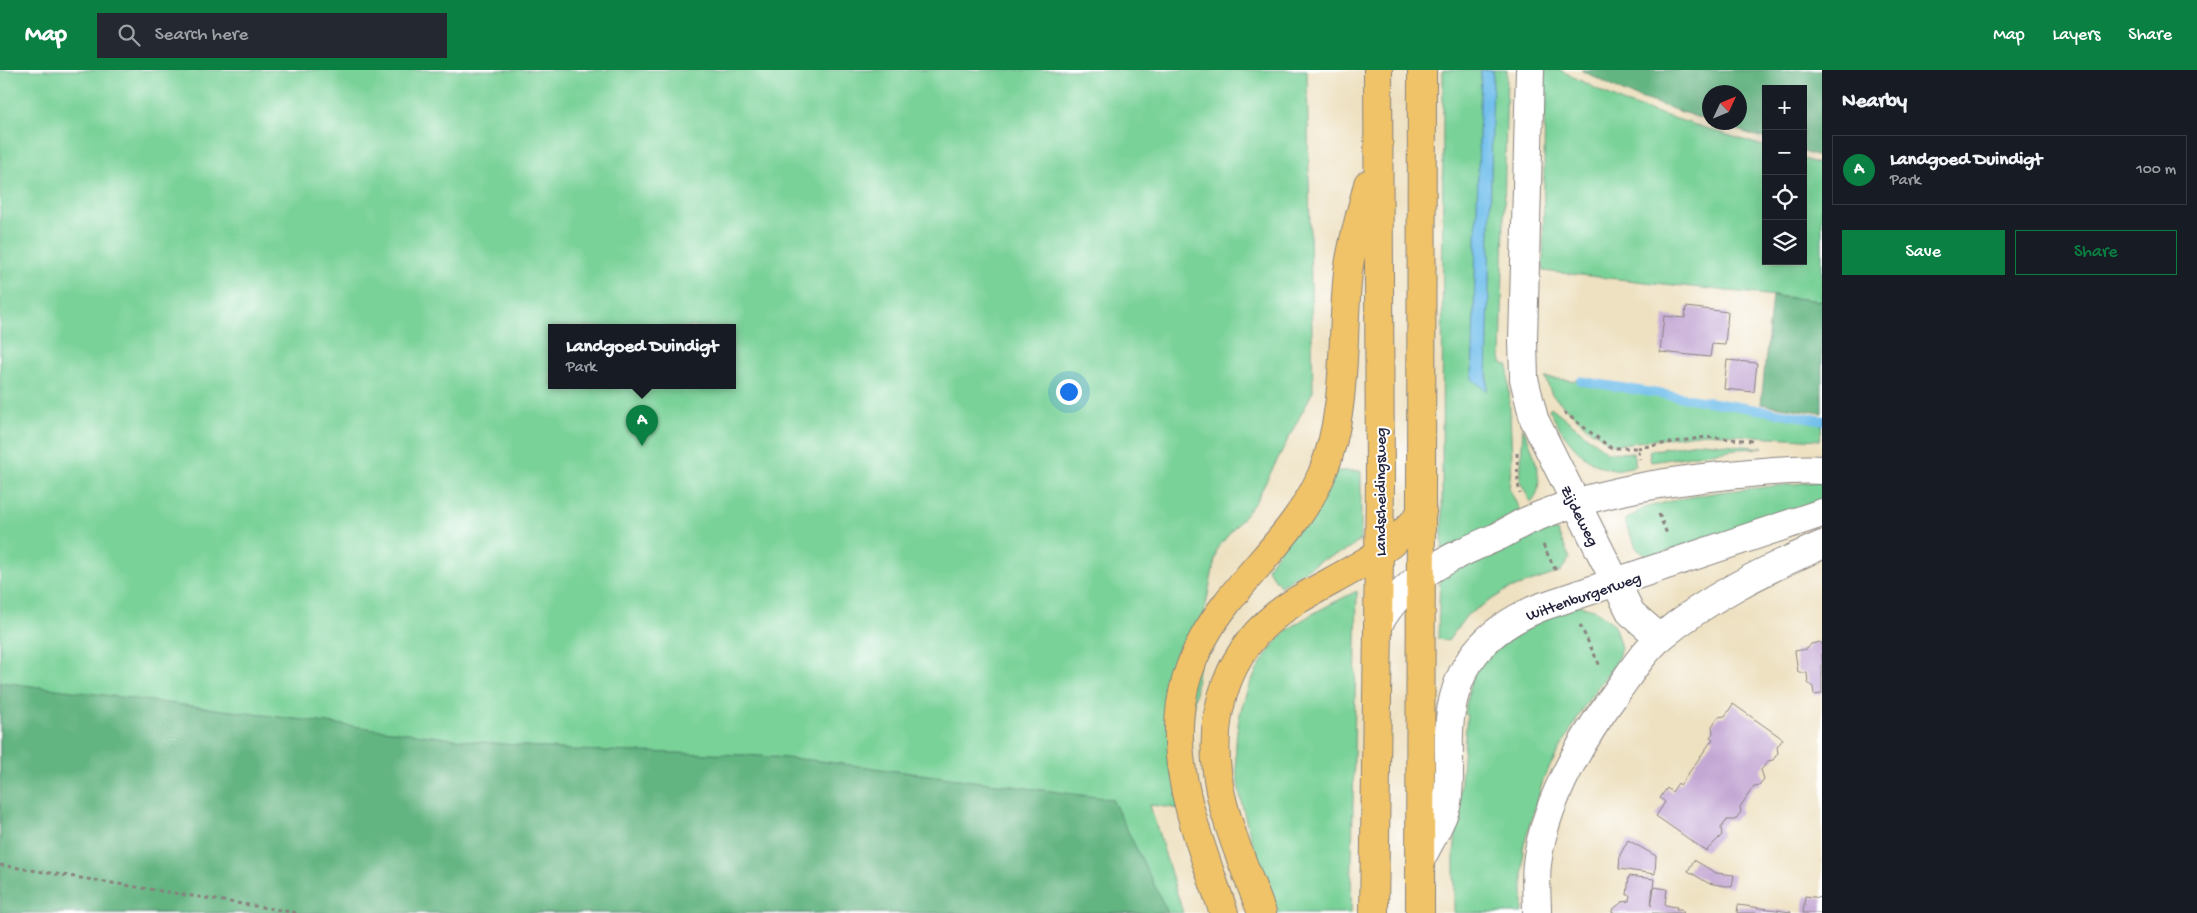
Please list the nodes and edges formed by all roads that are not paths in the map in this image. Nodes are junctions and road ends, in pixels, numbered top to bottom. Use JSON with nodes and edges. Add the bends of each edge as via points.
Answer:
{"nodes":[{"id":1,"x":1378,"y":70,"type":"edge"},
{"id":2,"x":1422,"y":70,"type":"edge"},
{"id":3,"x":1530,"y":70,"type":"edge"},
{"id":4,"x":1379,"y":136,"type":"junction"},
{"id":5,"x":1822,"y":470,"type":"edge"},
{"id":6,"x":1575,"y":504,"type":"junction"},
{"id":7,"x":1422,"y":512,"type":"junction"},
{"id":8,"x":1822,"y":513,"type":"edge"},
{"id":9,"x":1822,"y":544,"type":"edge"},
{"id":10,"x":1379,"y":555,"type":"junction"},
{"id":11,"x":1421,"y":575,"type":"junction"},
{"id":12,"x":1616,"y":584,"type":"junction"},
{"id":13,"x":1378,"y":625,"type":"junction"},
{"id":14,"x":1660,"y":638,"type":"junction"},
{"id":15,"x":1420,"y":859,"type":"junction"},
{"id":16,"x":1224,"y":913,"type":"edge"},
{"id":17,"x":1262,"y":913,"type":"edge"},
{"id":18,"x":1374,"y":913,"type":"edge"},
{"id":19,"x":1420,"y":913,"type":"edge"},
{"id":20,"x":1537,"y":913,"type":"edge"}],
"edges":[{"from":1,"to":4,"type":"main road","name":"Landscheidingsweg"},
{"from":2,"to":7,"type":"main road"},
{"from":3,"to":6,"type":"street","name":"Zijdeweg","via":[[1524,379],[1534,419]]},
{"from":4,"to":10,"type":"main road","name":"Landscheidingsweg"},
{"from":4,"to":16,"type":"main road","via":[[1348,270],[1339,406],[1322,474],[1301,513],[1212,624],[1191,663],[1181,703],[1181,774],[1191,818]]},
{"from":5,"to":6,"type":"street","via":[[1734,475],[1648,485]]},
{"from":6,"to":11,"type":"street","via":[[1526,521]]},
{"from":6,"to":12,"type":"street","name":"Zijdeweg"},
{"from":7,"to":10,"type":"main road"},
{"from":7,"to":11,"type":"main road"},
{"from":8,"to":12,"type":"street","name":"Wittenburgerweg"},
{"from":9,"to":14,"type":"street","via":[[1721,596]]},
{"from":10,"to":13,"type":"main road","name":"Landscheidingsweg"},
{"from":10,"to":17,"type":"main road","via":[[1318,588],[1274,617],[1245,648],[1226,682],[1216,727],[1220,792]]},
{"from":11,"to":13,"type":"street","via":[[1394,600]]},
{"from":11,"to":15,"type":"main road"},
{"from":12,"to":14,"type":"street","name":"Zijdeweg","via":[[1630,613]]},
{"from":12,"to":15,"type":"street","name":"Wittenburgerweg","via":[[1541,607],[1512,620],[1499,628],[1471,658],[1458,680],[1449,727],[1447,805]]},
{"from":13,"to":18,"type":"main road","name":"Landscheidingsweg"},
{"from":14,"to":20,"type":"street","via":[[1593,725],[1552,805],[1537,863]]},
{"from":15,"to":19,"type":"main road"}]}
